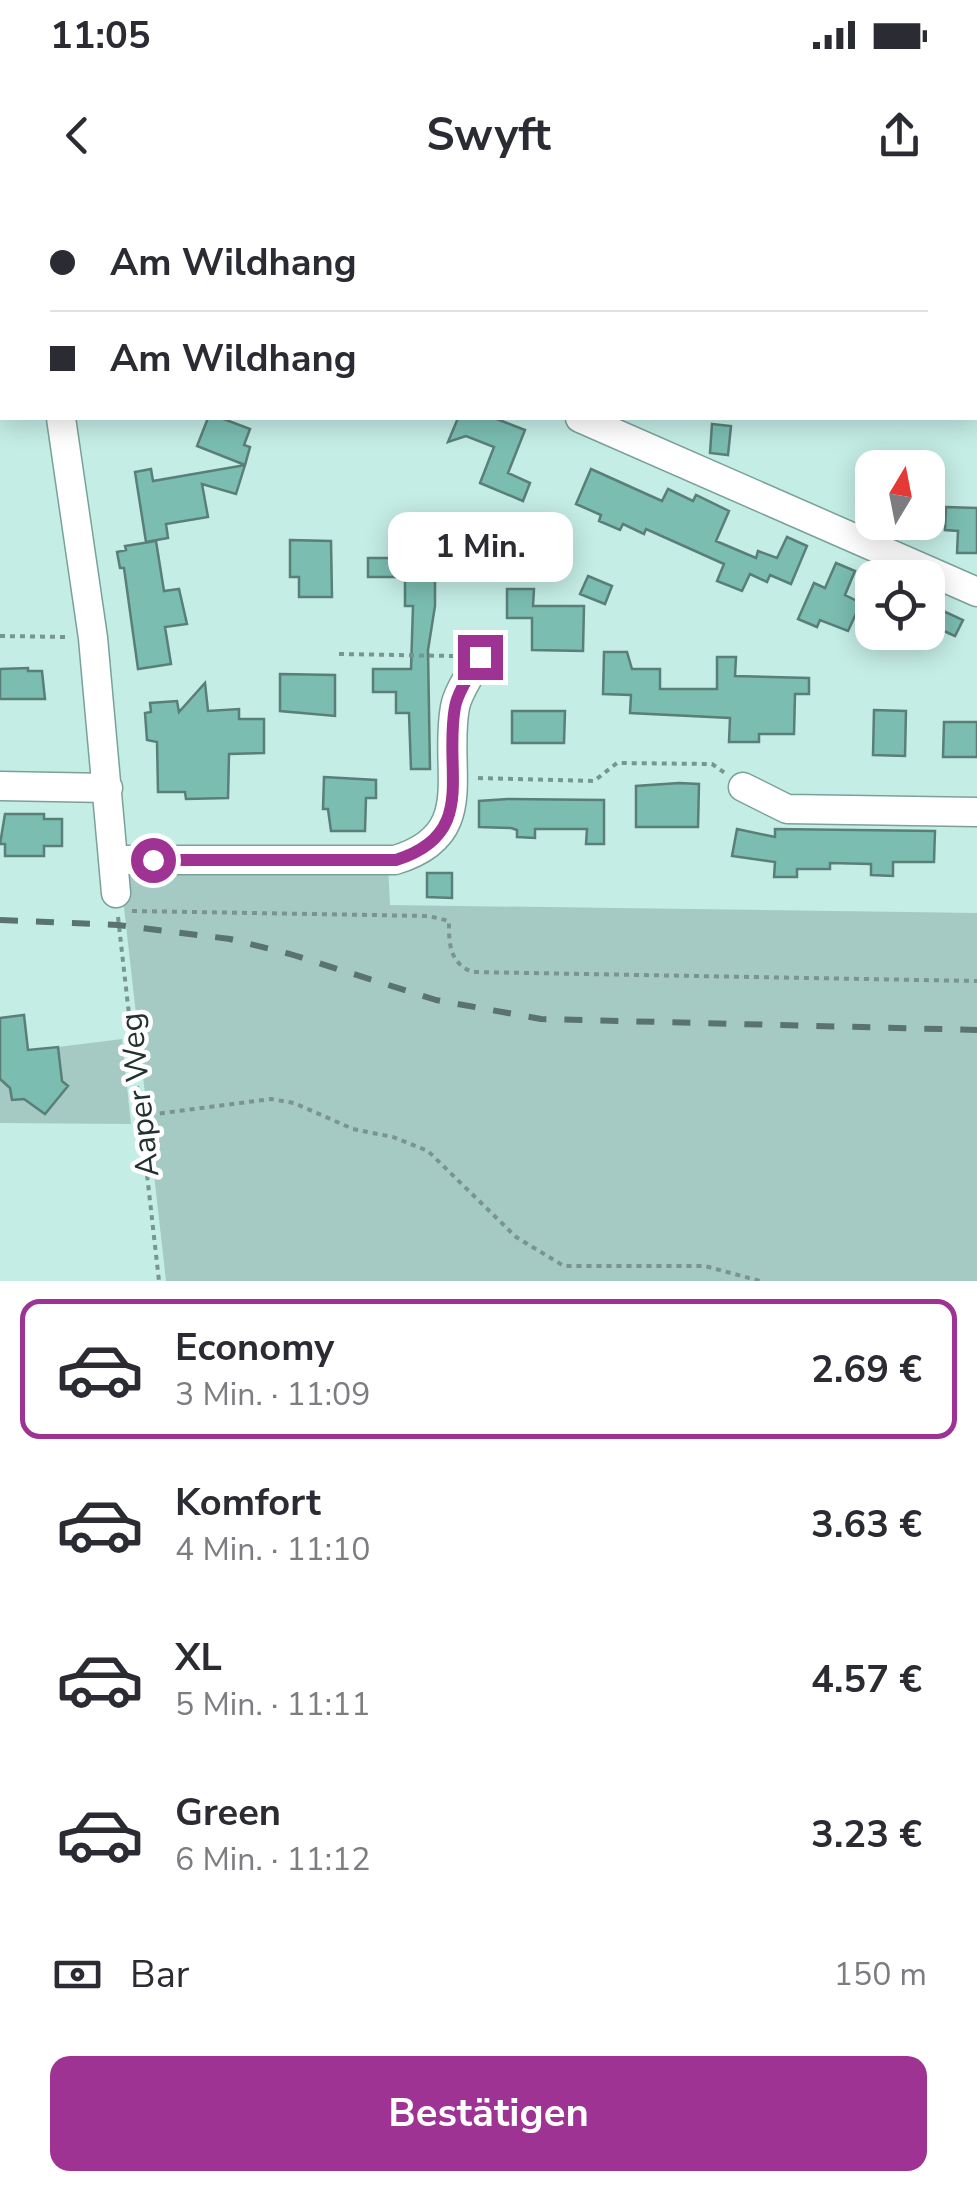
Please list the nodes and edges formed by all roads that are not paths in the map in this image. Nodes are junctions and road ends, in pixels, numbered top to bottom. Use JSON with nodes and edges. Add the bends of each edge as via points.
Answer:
{"nodes":[{"id":1,"x":62,"y":420,"type":"edge"},
{"id":2,"x":585,"y":420,"type":"edge"},
{"id":3,"x":977,"y":592,"type":"edge"},
{"id":4,"x":480,"y":657,"type":"road end"},
{"id":5,"x":0,"y":786,"type":"edge"},
{"id":6,"x":743,"y":787,"type":"road end"},
{"id":7,"x":108,"y":788,"type":"junction"},
{"id":8,"x":977,"y":812,"type":"edge"},
{"id":9,"x":114,"y":860,"type":"junction"},
{"id":10,"x":117,"y":901,"type":"road end"}],
"edges":[{"from":1,"to":7,"type":"street"},
{"from":2,"to":3,"type":"street"},
{"from":4,"to":9,"type":"street","via":[[455,705],[452,803],[444,831],[424,851],[396,860]]},
{"from":5,"to":7,"type":"street"},
{"from":6,"to":8,"type":"street","via":[[787,809]]},
{"from":7,"to":9,"type":"street"},
{"from":9,"to":10,"type":"street"}]}
